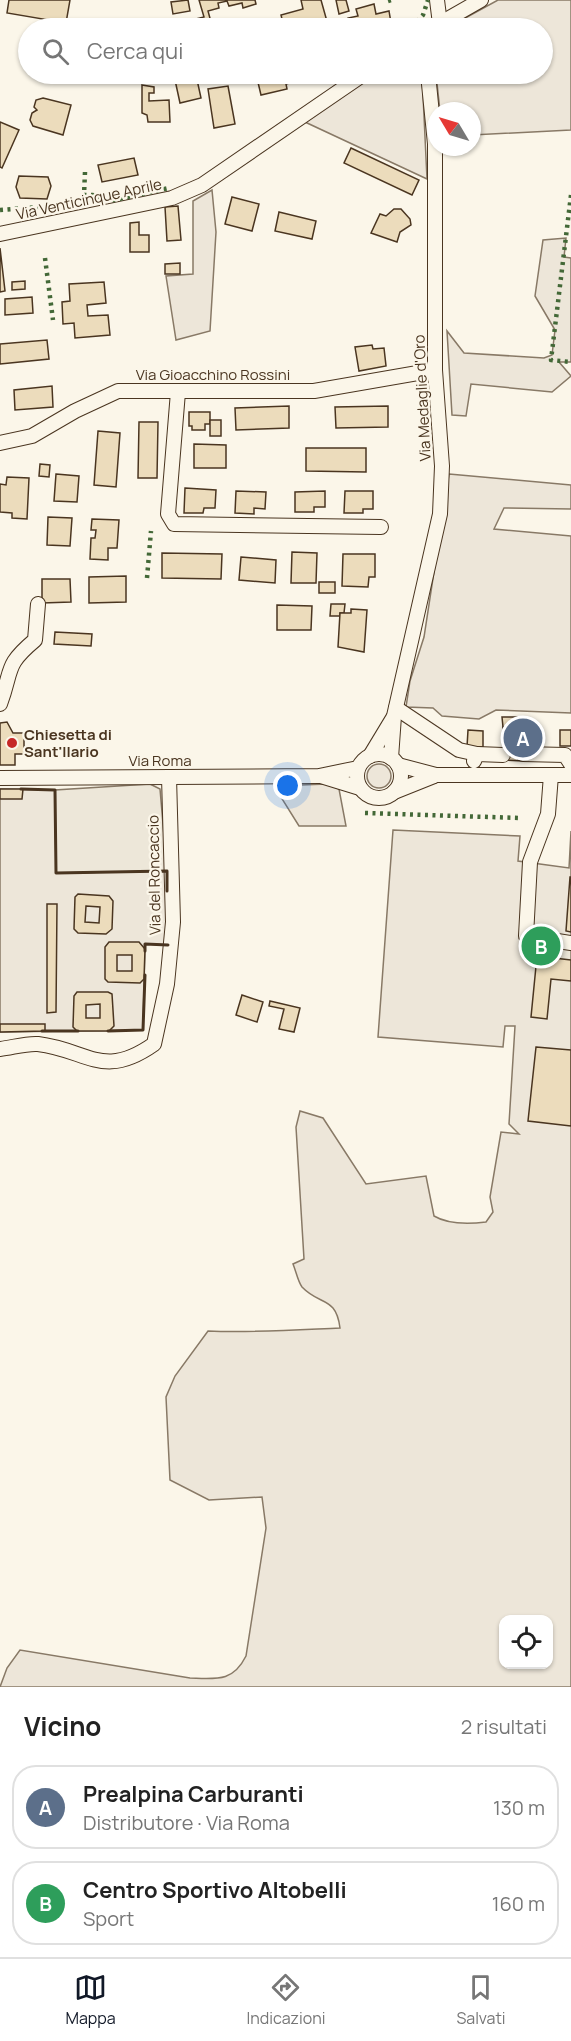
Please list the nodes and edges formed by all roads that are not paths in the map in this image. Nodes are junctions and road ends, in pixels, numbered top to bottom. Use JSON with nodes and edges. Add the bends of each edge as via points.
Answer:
{"nodes":[{"id":1,"x":437,"y":0,"type":"edge"},
{"id":2,"x":481,"y":0,"type":"edge"},
{"id":3,"x":436,"y":18,"type":"edge"},
{"id":4,"x":450,"y":18,"type":"edge"},
{"id":5,"x":349,"y":84,"type":"edge"},
{"id":6,"x":429,"y":84,"type":"edge"},
{"id":7,"x":0,"y":234,"type":"edge"},
{"id":8,"x":435,"y":370,"type":"junction"},
{"id":9,"x":178,"y":392,"type":"junction"},
{"id":10,"x":0,"y":443,"type":"edge"},
{"id":11,"x":381,"y":527,"type":"dead end"},
{"id":12,"x":38,"y":604,"type":"dead end"},
{"id":13,"x":0,"y":704,"type":"edge"},
{"id":14,"x":395,"y":712,"type":"junction"},
{"id":15,"x":477,"y":754,"type":"junction"},
{"id":16,"x":523,"y":754,"type":"dead end"},
{"id":17,"x":503,"y":755,"type":"dead end"},
{"id":18,"x":370,"y":756,"type":"junction"},
{"id":19,"x":395,"y":761,"type":"junction"},
{"id":20,"x":571,"y":764,"type":"edge"},
{"id":21,"x":358,"y":768,"type":"junction"},
{"id":22,"x":468,"y":774,"type":"junction"},
{"id":23,"x":436,"y":775,"type":"junction"},
{"id":24,"x":551,"y":775,"type":"junction"},
{"id":25,"x":571,"y":775,"type":"edge"},
{"id":26,"x":319,"y":776,"type":"junction"},
{"id":27,"x":169,"y":777,"type":"junction"},
{"id":28,"x":0,"y":778,"type":"edge"},
{"id":29,"x":360,"y":788,"type":"junction"},
{"id":30,"x":394,"y":792,"type":"junction"},
{"id":31,"x":571,"y":943,"type":"edge"},
{"id":32,"x":0,"y":1049,"type":"edge"}],
"edges":[{"from":1,"to":3,"type":"street"},
{"from":2,"to":4,"type":"street"},
{"from":5,"to":7,"type":"street","name":"Via Venticinque Aprile","via":[[202,185],[172,198]]},
{"from":6,"to":8,"type":"street","name":"Via Medaglie d'Oro","via":[[435,144]]},
{"from":8,"to":9,"type":"street","name":"Via Gioacchino Rossini","via":[[314,391]]},
{"from":8,"to":14,"type":"street","name":"Via Medaglie d'Oro","via":[[442,466],[440,514]]},
{"from":9,"to":10,"type":"street","name":"Via Gioacchino Rossini","via":[[118,391],[32,436]]},
{"from":9,"to":11,"type":"street","via":[[168,514],[174,524]]},
{"from":12,"to":13,"type":"street","via":[[35,640],[12,661]]},
{"from":14,"to":15,"type":"street","via":[[459,750]]},
{"from":14,"to":18,"type":"street","name":"Via Medaglie d'Oro"},
{"from":14,"to":19,"type":"street","name":"Via Medaglie d'Oro"},
{"from":15,"to":17,"type":"street"},
{"from":15,"to":22,"type":"street"},
{"from":16,"to":20,"type":"street","via":[[565,755]]},
{"from":18,"to":19,"type":"street","name":"Via Roma","via":[[384,754]]},
{"from":18,"to":21,"type":"street"},
{"from":19,"to":23,"type":"street","name":"Via Roma"},
{"from":19,"to":30,"type":"street","via":[[400,779]]},
{"from":21,"to":26,"type":"street","name":"Via Roma"},
{"from":21,"to":29,"type":"street"},
{"from":22,"to":23,"type":"street","name":"Via Roma"},
{"from":22,"to":24,"type":"street","name":"Via Roma"},
{"from":23,"to":30,"type":"street","name":"Via Roma"},
{"from":24,"to":25,"type":"street","name":"Via Roma"},
{"from":24,"to":31,"type":"street","via":[[548,814],[530,862],[526,936]]},
{"from":26,"to":27,"type":"street","name":"Via Roma"},
{"from":26,"to":29,"type":"street","name":"Via Roma"},
{"from":27,"to":28,"type":"street","name":"Via Roma"},
{"from":27,"to":32,"type":"street","name":"Via del Roncaccio","via":[[172,932],[154,1044],[116,1063],[37,1044]]},
{"from":29,"to":30,"type":"street","name":"Via Roma","via":[[380,798]]}]}
